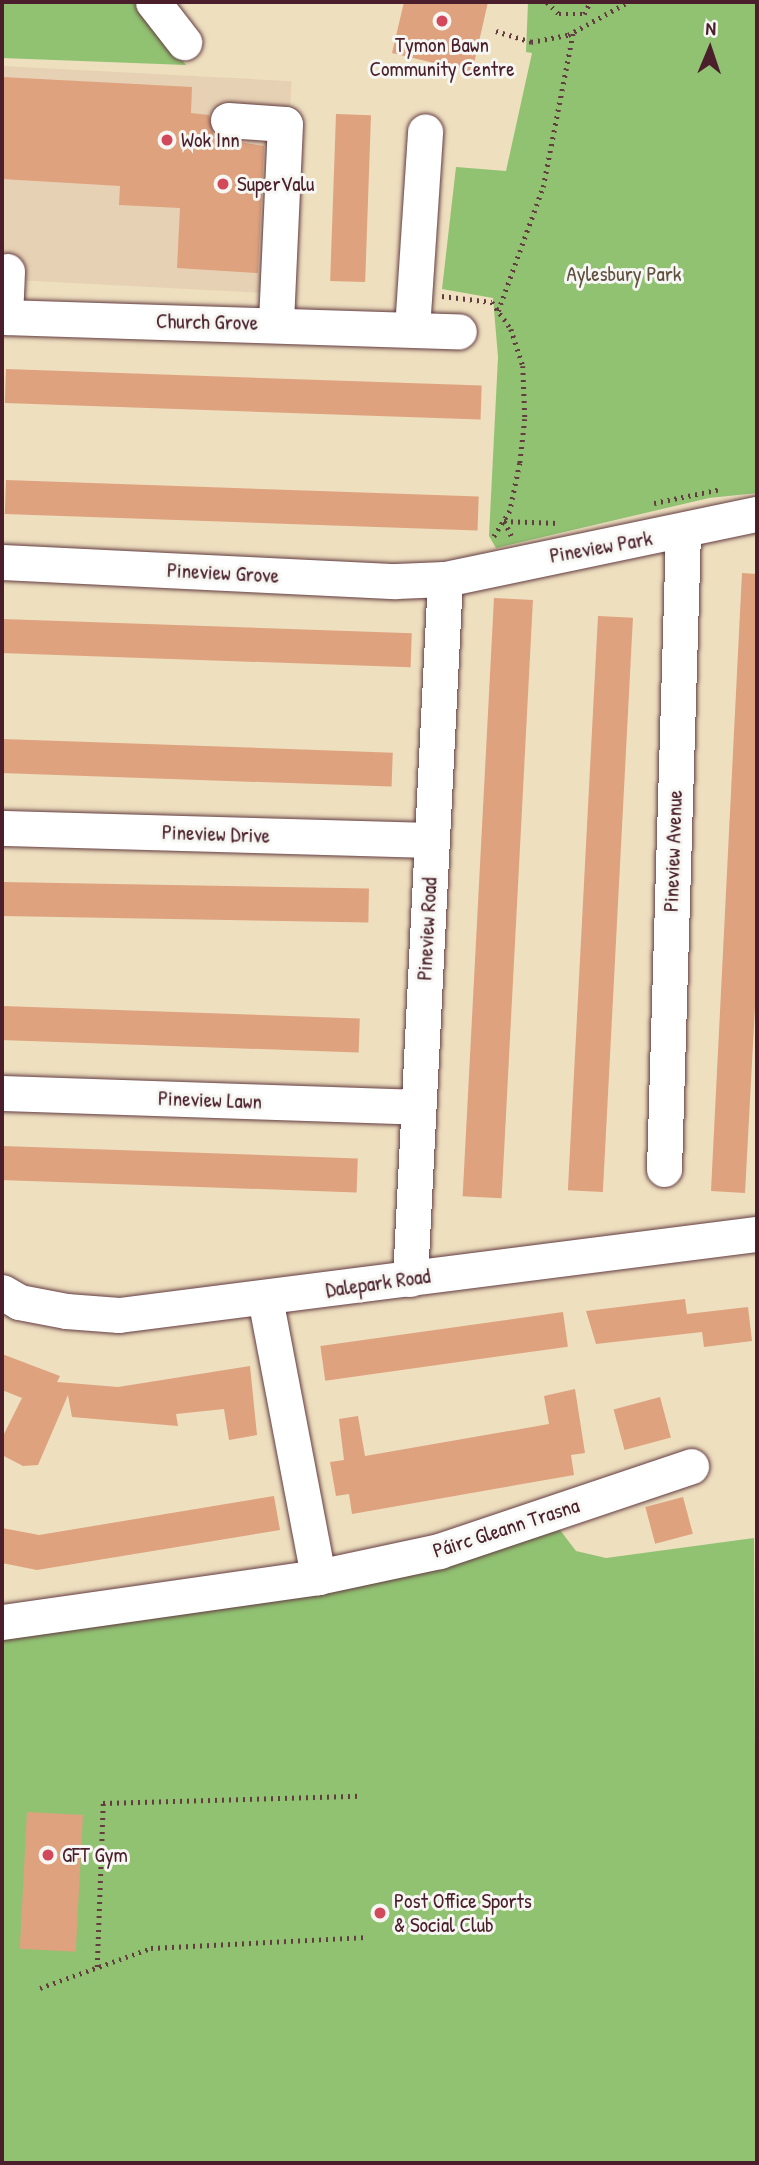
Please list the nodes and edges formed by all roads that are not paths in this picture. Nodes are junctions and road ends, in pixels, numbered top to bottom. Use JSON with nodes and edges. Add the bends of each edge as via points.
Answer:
{"nodes":[{"id":1,"x":153,"y":2,"type":"edge"},
{"id":2,"x":184,"y":42,"type":"dead end"},
{"id":3,"x":228,"y":120,"type":"dead end"},
{"id":4,"x":425,"y":131,"type":"dead end"},
{"id":5,"x":7,"y":271,"type":"dead end"},
{"id":6,"x":4,"y":317,"type":"edge"},
{"id":7,"x":276,"y":324,"type":"junction"},
{"id":8,"x":412,"y":329,"type":"junction"},
{"id":9,"x":459,"y":331,"type":"dead end"},
{"id":10,"x":757,"y":514,"type":"edge"},
{"id":11,"x":683,"y":532,"type":"junction"},
{"id":12,"x":2,"y":562,"type":"edge"},
{"id":13,"x":445,"y":579,"type":"junction"},
{"id":14,"x":2,"y":828,"type":"edge"},
{"id":15,"x":431,"y":841,"type":"junction"},
{"id":16,"x":2,"y":1093,"type":"edge"},
{"id":17,"x":418,"y":1107,"type":"junction"},
{"id":18,"x":664,"y":1170,"type":"dead end"},
{"id":19,"x":757,"y":1234,"type":"edge"},
{"id":20,"x":410,"y":1279,"type":"junction"},
{"id":21,"x":2,"y":1292,"type":"edge"},
{"id":22,"x":265,"y":1298,"type":"junction"},
{"id":23,"x":691,"y":1466,"type":"dead end"},
{"id":24,"x":318,"y":1577,"type":"junction"},
{"id":25,"x":2,"y":1622,"type":"edge"}],
"edges":[{"from":1,"to":2,"type":"street"},
{"from":3,"to":7,"type":"street","via":[[285,124]]},
{"from":4,"to":8,"type":"street"},
{"from":5,"to":6,"type":"street"},
{"from":6,"to":7,"type":"street","name":"Church Grove"},
{"from":7,"to":8,"type":"street","name":"Church Grove"},
{"from":8,"to":9,"type":"street","name":"Church Grove"},
{"from":10,"to":11,"type":"street","name":"Pineview Park"},
{"from":11,"to":13,"type":"street","name":"Pineview Park"},
{"from":11,"to":18,"type":"street","name":"Pineview Avenue"},
{"from":12,"to":13,"type":"street","name":"Pineview Grove","via":[[396,581]]},
{"from":13,"to":15,"type":"street","name":"Pineview Road"},
{"from":14,"to":15,"type":"street","name":"Pineview Drive"},
{"from":15,"to":17,"type":"street","name":"Pineview Road"},
{"from":16,"to":17,"type":"street","name":"Pineview Lawn"},
{"from":17,"to":20,"type":"street","name":"Pineview Road"},
{"from":19,"to":20,"type":"street","name":"Dalepark Road"},
{"from":20,"to":22,"type":"street","name":"Dalepark Road"},
{"from":21,"to":22,"type":"street","name":"Dalepark Road","via":[[19,1302],[119,1315]]},
{"from":22,"to":24,"type":"street"},
{"from":23,"to":24,"type":"street","name":"Páirc Gleann Trasna","via":[[452,1548]]},
{"from":24,"to":25,"type":"street","name":"Páirc Gleann Trasna"}]}
